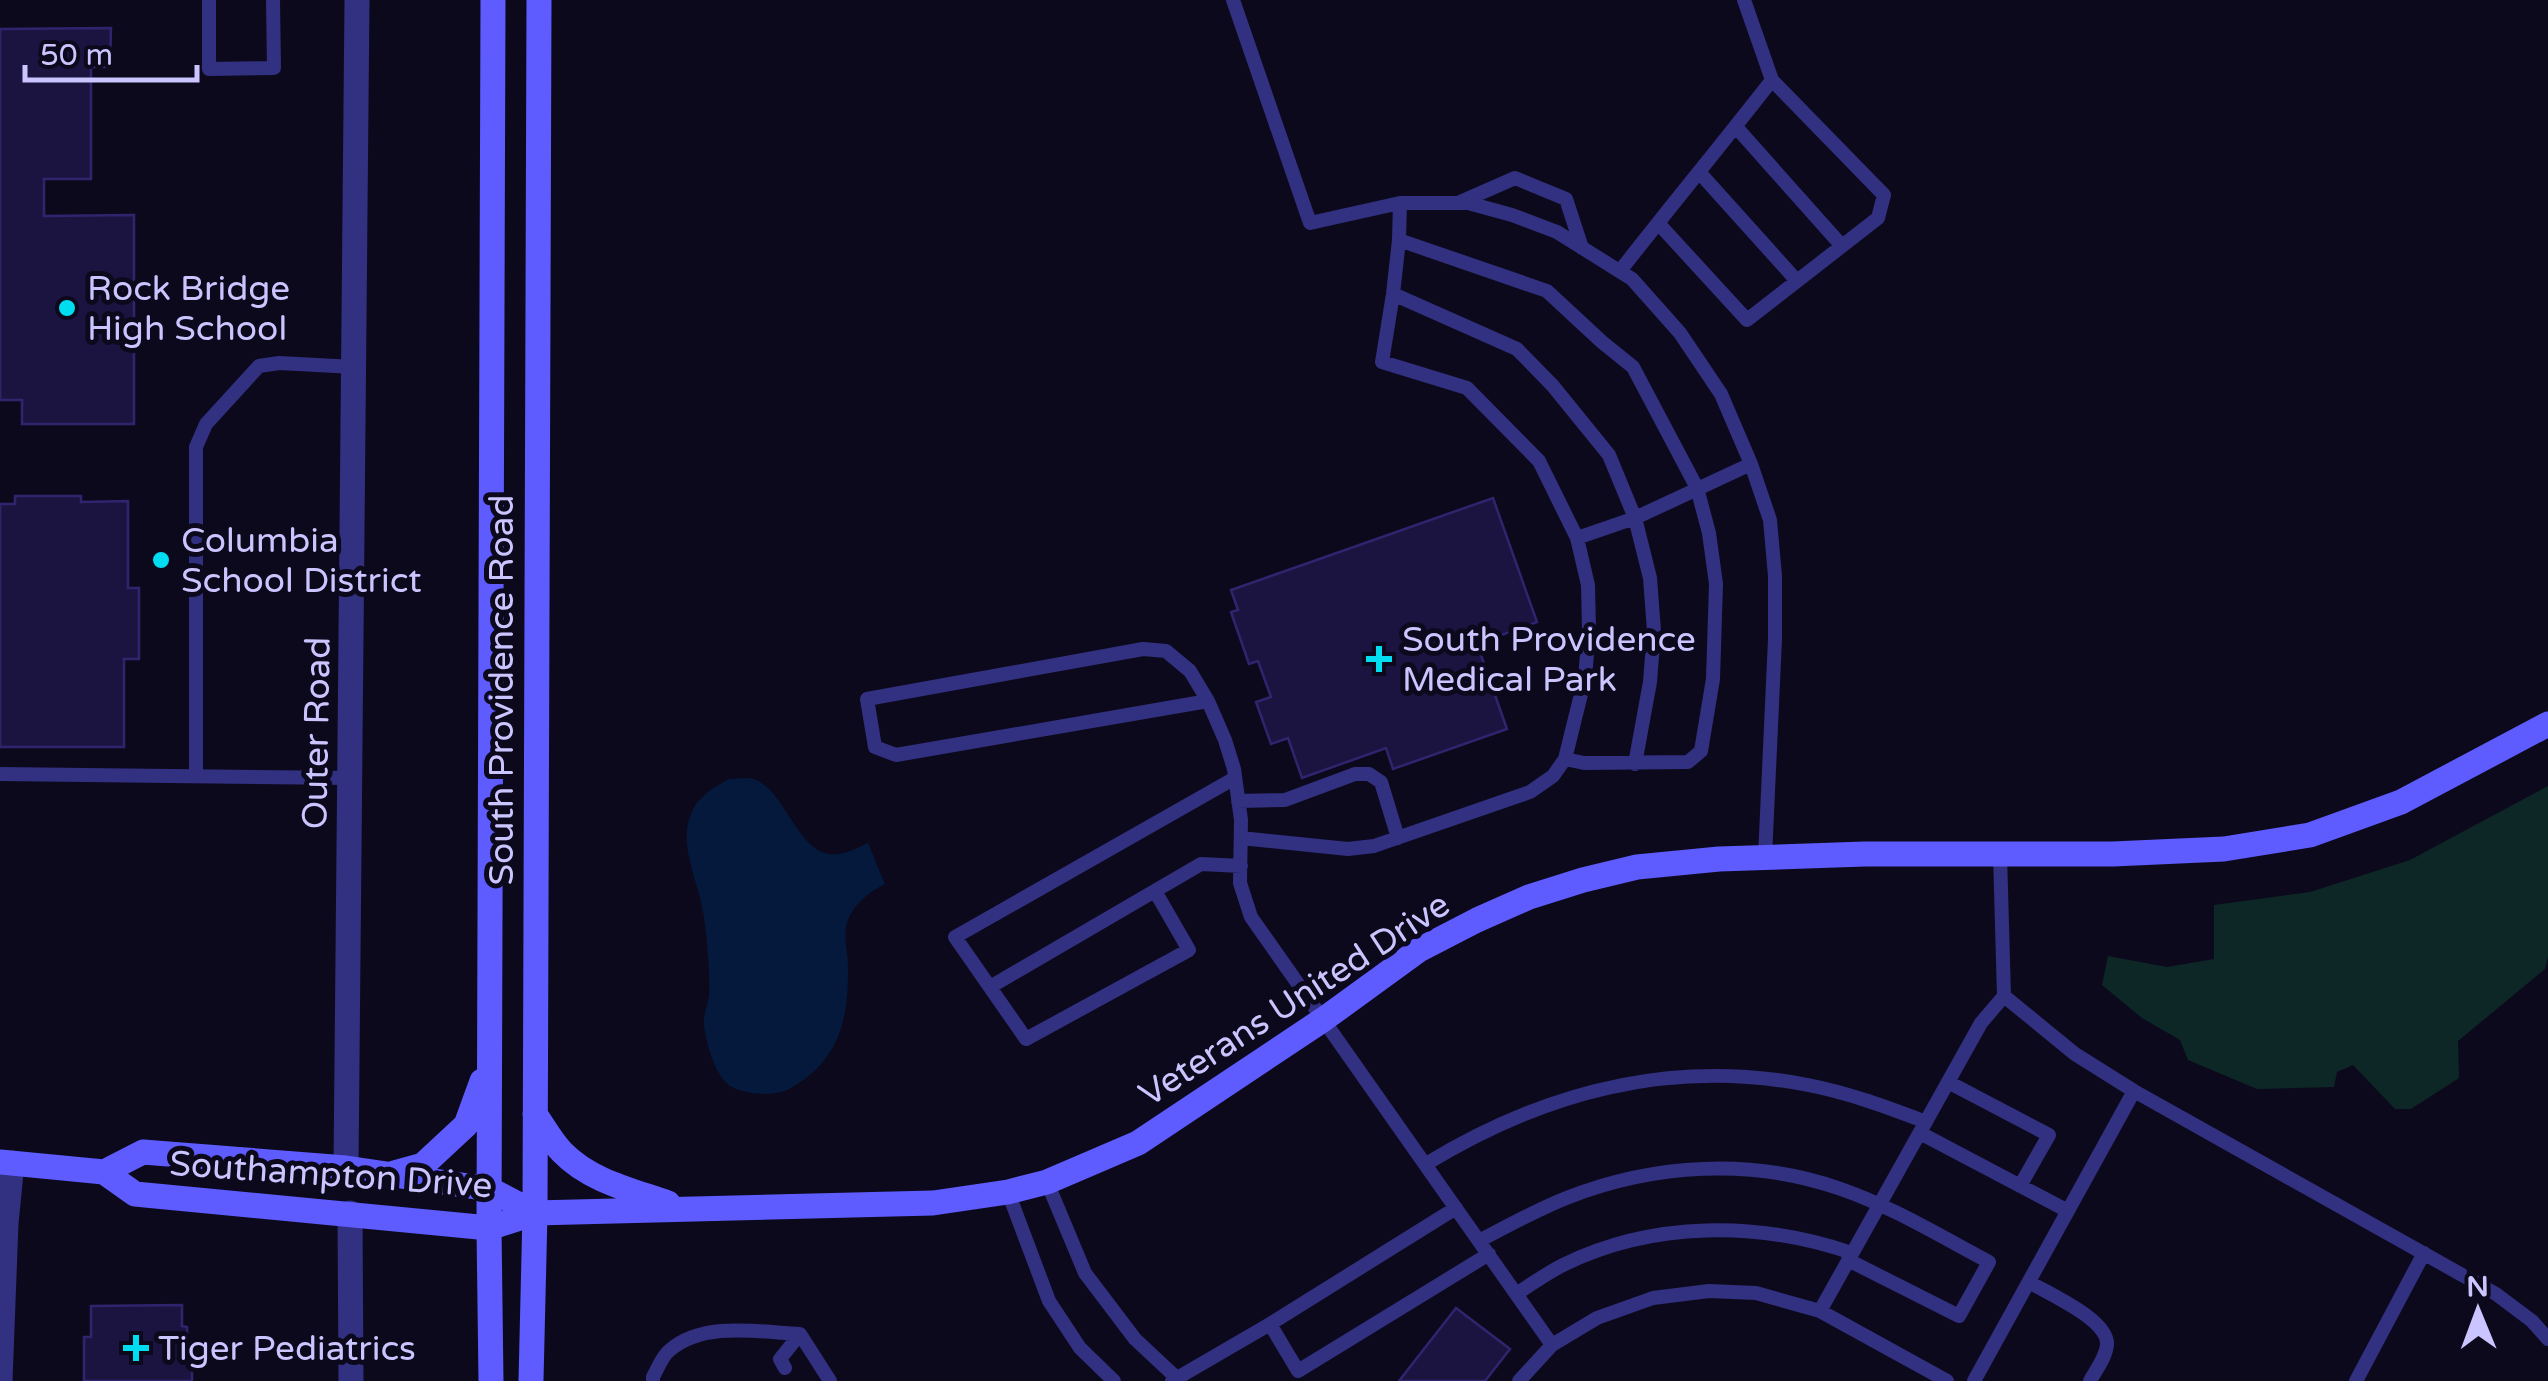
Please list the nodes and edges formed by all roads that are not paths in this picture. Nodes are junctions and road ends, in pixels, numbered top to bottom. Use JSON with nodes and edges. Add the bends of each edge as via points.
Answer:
{"nodes":[{"id":1,"x":209,"y":0,"type":"edge"},
{"id":2,"x":273,"y":0,"type":"edge"},
{"id":3,"x":357,"y":0,"type":"edge"},
{"id":4,"x":493,"y":0,"type":"edge"},
{"id":5,"x":538,"y":0,"type":"edge"},
{"id":6,"x":1233,"y":0,"type":"edge"},
{"id":7,"x":1744,"y":0,"type":"edge"},
{"id":8,"x":1772,"y":80,"type":"junction"},
{"id":9,"x":1736,"y":127,"type":"junction"},
{"id":10,"x":1699,"y":172,"type":"junction"},
{"id":11,"x":1400,"y":203,"type":"junction"},
{"id":12,"x":1457,"y":203,"type":"junction"},
{"id":13,"x":1658,"y":223,"type":"junction"},
{"id":14,"x":1399,"y":240,"type":"junction"},
{"id":15,"x":1842,"y":246,"type":"junction"},
{"id":16,"x":1582,"y":248,"type":"junction"},
{"id":17,"x":1620,"y":271,"type":"junction"},
{"id":18,"x":1796,"y":281,"type":"junction"},
{"id":19,"x":1394,"y":294,"type":"junction"},
{"id":20,"x":354,"y":368,"type":"junction"},
{"id":21,"x":1750,"y":464,"type":"junction"},
{"id":22,"x":1697,"y":488,"type":"junction"},
{"id":23,"x":1635,"y":518,"type":"junction"},
{"id":24,"x":1576,"y":538,"type":"junction"},
{"id":25,"x":1208,"y":701,"type":"junction"},
{"id":26,"x":2548,"y":724,"type":"edge"},
{"id":27,"x":1564,"y":759,"type":"junction"},
{"id":28,"x":1635,"y":764,"type":"junction"},
{"id":29,"x":0,"y":774,"type":"edge"},
{"id":30,"x":196,"y":776,"type":"junction"},
{"id":31,"x":351,"y":778,"type":"junction"},
{"id":32,"x":1235,"y":778,"type":"junction"},
{"id":33,"x":1238,"y":800,"type":"junction"},
{"id":34,"x":1241,"y":838,"type":"junction"},
{"id":35,"x":1398,"y":838,"type":"junction"},
{"id":36,"x":2000,"y":854,"type":"junction"},
{"id":37,"x":1766,"y":858,"type":"junction"},
{"id":38,"x":1241,"y":866,"type":"junction"},
{"id":39,"x":1155,"y":890,"type":"junction"},
{"id":40,"x":990,"y":986,"type":"junction"},
{"id":41,"x":2004,"y":996,"type":"junction"},
{"id":42,"x":1324,"y":1019,"type":"junction"},
{"id":43,"x":490,"y":1047,"type":"junction"},
{"id":44,"x":1948,"y":1082,"type":"junction"},
{"id":45,"x":2134,"y":1091,"type":"junction"},
{"id":46,"x":535,"y":1114,"type":"junction"},
{"id":47,"x":1923,"y":1127,"type":"junction"},
{"id":48,"x":6,"y":1162,"type":"edge"},
{"id":49,"x":1426,"y":1164,"type":"junction"},
{"id":50,"x":346,"y":1168,"type":"junction"},
{"id":51,"x":104,"y":1172,"type":"junction"},
{"id":52,"x":389,"y":1174,"type":"junction"},
{"id":53,"x":1047,"y":1182,"type":"junction"},
{"id":54,"x":2020,"y":1186,"type":"junction"},
{"id":55,"x":489,"y":1189,"type":"junction"},
{"id":56,"x":1008,"y":1192,"type":"junction"},
{"id":57,"x":1880,"y":1204,"type":"junction"},
{"id":58,"x":685,"y":1208,"type":"junction"},
{"id":59,"x":1456,"y":1208,"type":"junction"},
{"id":60,"x":2068,"y":1211,"type":"junction"},
{"id":61,"x":350,"y":1213,"type":"junction"},
{"id":62,"x":535,"y":1214,"type":"junction"},
{"id":63,"x":489,"y":1228,"type":"junction"},
{"id":64,"x":1480,"y":1241,"type":"junction"},
{"id":65,"x":2424,"y":1253,"type":"junction"},
{"id":66,"x":1489,"y":1254,"type":"junction"},
{"id":67,"x":1850,"y":1257,"type":"junction"},
{"id":68,"x":2029,"y":1282,"type":"junction"},
{"id":69,"x":1516,"y":1294,"type":"junction"},
{"id":70,"x":1820,"y":1311,"type":"junction"},
{"id":71,"x":1270,"y":1324,"type":"junction"},
{"id":72,"x":800,"y":1334,"type":"junction"},
{"id":73,"x":2548,"y":1340,"type":"edge"},
{"id":74,"x":1552,"y":1345,"type":"junction"},
{"id":75,"x":785,"y":1368,"type":"dead end"},
{"id":76,"x":1176,"y":1380,"type":"edge"},
{"id":77,"x":0,"y":1381,"type":"edge"},
{"id":78,"x":351,"y":1381,"type":"edge"},
{"id":79,"x":491,"y":1381,"type":"edge"},
{"id":80,"x":531,"y":1381,"type":"edge"},
{"id":81,"x":653,"y":1381,"type":"edge"},
{"id":82,"x":830,"y":1381,"type":"edge"},
{"id":83,"x":1114,"y":1381,"type":"edge"},
{"id":84,"x":1519,"y":1381,"type":"edge"},
{"id":85,"x":1947,"y":1381,"type":"edge"},
{"id":86,"x":1974,"y":1381,"type":"edge"},
{"id":87,"x":2090,"y":1381,"type":"edge"},
{"id":88,"x":2356,"y":1381,"type":"edge"}],
"edges":[{"from":1,"to":2,"type":"lane","via":[[209,70],[274,68]]},
{"from":3,"to":20,"type":"street","name":"Outer Road"},
{"from":4,"to":43,"type":"street","name":"South Providence Road"},
{"from":5,"to":46,"type":"street","name":"South Providence Road"},
{"from":6,"to":11,"type":"lane","via":[[1310,222]]},
{"from":7,"to":8,"type":"lane"},
{"from":8,"to":9,"type":"lane"},
{"from":8,"to":15,"type":"lane","via":[[1884,196],[1878,218]]},
{"from":9,"to":10,"type":"lane"},
{"from":9,"to":15,"type":"lane"},
{"from":10,"to":13,"type":"lane"},
{"from":10,"to":18,"type":"lane"},
{"from":11,"to":12,"type":"lane"},
{"from":11,"to":14,"type":"lane"},
{"from":12,"to":16,"type":"lane","via":[[1512,215]]},
{"from":12,"to":16,"type":"lane","via":[[1515,178],[1566,199]]},
{"from":13,"to":17,"type":"lane"},
{"from":13,"to":18,"type":"lane","via":[[1747,320]]},
{"from":14,"to":19,"type":"lane"},
{"from":14,"to":22,"type":"lane","via":[[1548,291],[1633,367]]},
{"from":15,"to":18,"type":"lane"},
{"from":16,"to":17,"type":"lane"},
{"from":17,"to":21,"type":"lane","via":[[1680,333],[1721,394]]},
{"from":19,"to":23,"type":"lane","via":[[1517,349],[1610,455]]},
{"from":19,"to":24,"type":"lane","via":[[1382,362],[1467,388],[1538,461]]},
{"from":20,"to":30,"type":"lane","via":[[259,366],[206,424],[196,447]]},
{"from":20,"to":31,"type":"street","name":"Outer Road"},
{"from":21,"to":22,"type":"lane"},
{"from":21,"to":37,"type":"lane","via":[[1770,520],[1775,576]]},
{"from":22,"to":23,"type":"lane"},
{"from":22,"to":28,"type":"lane","via":[[1716,584],[1713,680],[1701,750],[1688,762]]},
{"from":23,"to":24,"type":"lane"},
{"from":23,"to":28,"type":"lane","via":[[1654,631]]},
{"from":24,"to":27,"type":"lane","via":[[1588,585],[1589,630],[1585,678]]},
{"from":25,"to":25,"type":"lane","via":[[1190,671],[1166,651],[1143,648],[867,699],[875,747],[896,755]]},
{"from":25,"to":32,"type":"lane"},
{"from":26,"to":36,"type":"street","name":"Veterans United Drive","via":[[2400,802],[2310,835],[2224,850]]},
{"from":27,"to":28,"type":"lane"},
{"from":27,"to":35,"type":"lane","via":[[1530,792]]},
{"from":29,"to":30,"type":"lane"},
{"from":30,"to":31,"type":"lane"},
{"from":31,"to":50,"type":"street","name":"Outer Road"},
{"from":32,"to":33,"type":"lane"},
{"from":32,"to":40,"type":"lane","via":[[955,937]]},
{"from":33,"to":34,"type":"lane"},
{"from":33,"to":35,"type":"lane","via":[[1285,800],[1369,774],[1380,782]]},
{"from":34,"to":35,"type":"lane","via":[[1348,849]]},
{"from":34,"to":38,"type":"lane"},
{"from":36,"to":37,"type":"street","name":"Veterans United Drive"},
{"from":36,"to":41,"type":"lane"},
{"from":37,"to":42,"type":"street","name":"Veterans United Drive","via":[[1638,867],[1529,897],[1419,950]]},
{"from":38,"to":39,"type":"lane","via":[[1201,864]]},
{"from":38,"to":42,"type":"lane","via":[[1251,917]]},
{"from":39,"to":40,"type":"lane"},
{"from":39,"to":40,"type":"lane","via":[[1188,950],[1026,1039]]},
{"from":41,"to":44,"type":"lane"},
{"from":41,"to":45,"type":"lane"},
{"from":42,"to":49,"type":"lane"},
{"from":42,"to":53,"type":"street","name":"Veterans United Drive","via":[[1138,1143]]},
{"from":43,"to":52,"type":"street","via":[[466,1125],[423,1165]]},
{"from":43,"to":55,"type":"street","name":"South Providence Road"},
{"from":44,"to":47,"type":"lane"},
{"from":44,"to":54,"type":"lane","via":[[2049,1135]]},
{"from":45,"to":60,"type":"lane"},
{"from":45,"to":65,"type":"lane"},
{"from":46,"to":58,"type":"street","via":[[577,1166]]},
{"from":46,"to":62,"type":"street","name":"South Providence Road"},
{"from":47,"to":49,"type":"lane","via":[[1873,1101],[1807,1085],[1694,1076],[1577,1095],[1513,1118]]},
{"from":47,"to":54,"type":"lane"},
{"from":47,"to":57,"type":"lane"},
{"from":48,"to":51,"type":"street","name":"Southampton Drive"},
{"from":48,"to":77,"type":"street"},
{"from":49,"to":59,"type":"lane"},
{"from":50,"to":51,"type":"street","name":"Southampton Drive","via":[[143,1152]]},
{"from":50,"to":52,"type":"street","name":"Southampton Drive"},
{"from":51,"to":61,"type":"street","name":"Southampton Drive","via":[[135,1194]]},
{"from":52,"to":55,"type":"street","name":"Southampton Drive"},
{"from":53,"to":56,"type":"street","name":"Veterans United Drive"},
{"from":53,"to":76,"type":"lane","via":[[1085,1273]]},
{"from":54,"to":60,"type":"lane"},
{"from":55,"to":62,"type":"street","name":"Southampton Drive"},
{"from":55,"to":63,"type":"street","name":"South Providence Road"},
{"from":56,"to":58,"type":"street","name":"Veterans United Drive","via":[[933,1203]]},
{"from":56,"to":83,"type":"lane","via":[[1049,1301],[1080,1348]]},
{"from":57,"to":64,"type":"lane","via":[[1791,1175],[1680,1170],[1568,1197]]},
{"from":57,"to":67,"type":"lane"},
{"from":57,"to":67,"type":"lane","via":[[1989,1262],[1959,1316]]},
{"from":58,"to":62,"type":"street","name":"Veterans United Drive"},
{"from":59,"to":64,"type":"lane"},
{"from":59,"to":71,"type":"lane"},
{"from":60,"to":68,"type":"lane"},
{"from":61,"to":63,"type":"street","name":"Southampton Drive"},
{"from":61,"to":78,"type":"street"},
{"from":62,"to":63,"type":"street","name":"Southampton Drive"},
{"from":62,"to":80,"type":"street","name":"South Providence Road"},
{"from":63,"to":79,"type":"street","name":"South Providence Road"},
{"from":64,"to":66,"type":"lane"},
{"from":65,"to":73,"type":"lane","via":[[2496,1294]]},
{"from":65,"to":88,"type":"lane"},
{"from":66,"to":69,"type":"lane"},
{"from":66,"to":71,"type":"lane","via":[[1298,1371]]},
{"from":67,"to":69,"type":"lane","via":[[1821,1242],[1764,1232],[1685,1232],[1605,1247]]},
{"from":67,"to":70,"type":"lane"},
{"from":68,"to":86,"type":"lane"},
{"from":68,"to":87,"type":"lane","via":[[2107,1334],[2107,1349]]},
{"from":69,"to":74,"type":"lane"},
{"from":70,"to":74,"type":"lane","via":[[1756,1293],[1653,1298],[1597,1318]]},
{"from":70,"to":85,"type":"lane"},
{"from":71,"to":76,"type":"lane"},
{"from":72,"to":75,"type":"lane","via":[[780,1359]]},
{"from":72,"to":81,"type":"lane","via":[[718,1331],[688,1338],[667,1352]]},
{"from":72,"to":82,"type":"lane"},
{"from":74,"to":84,"type":"lane"}]}
